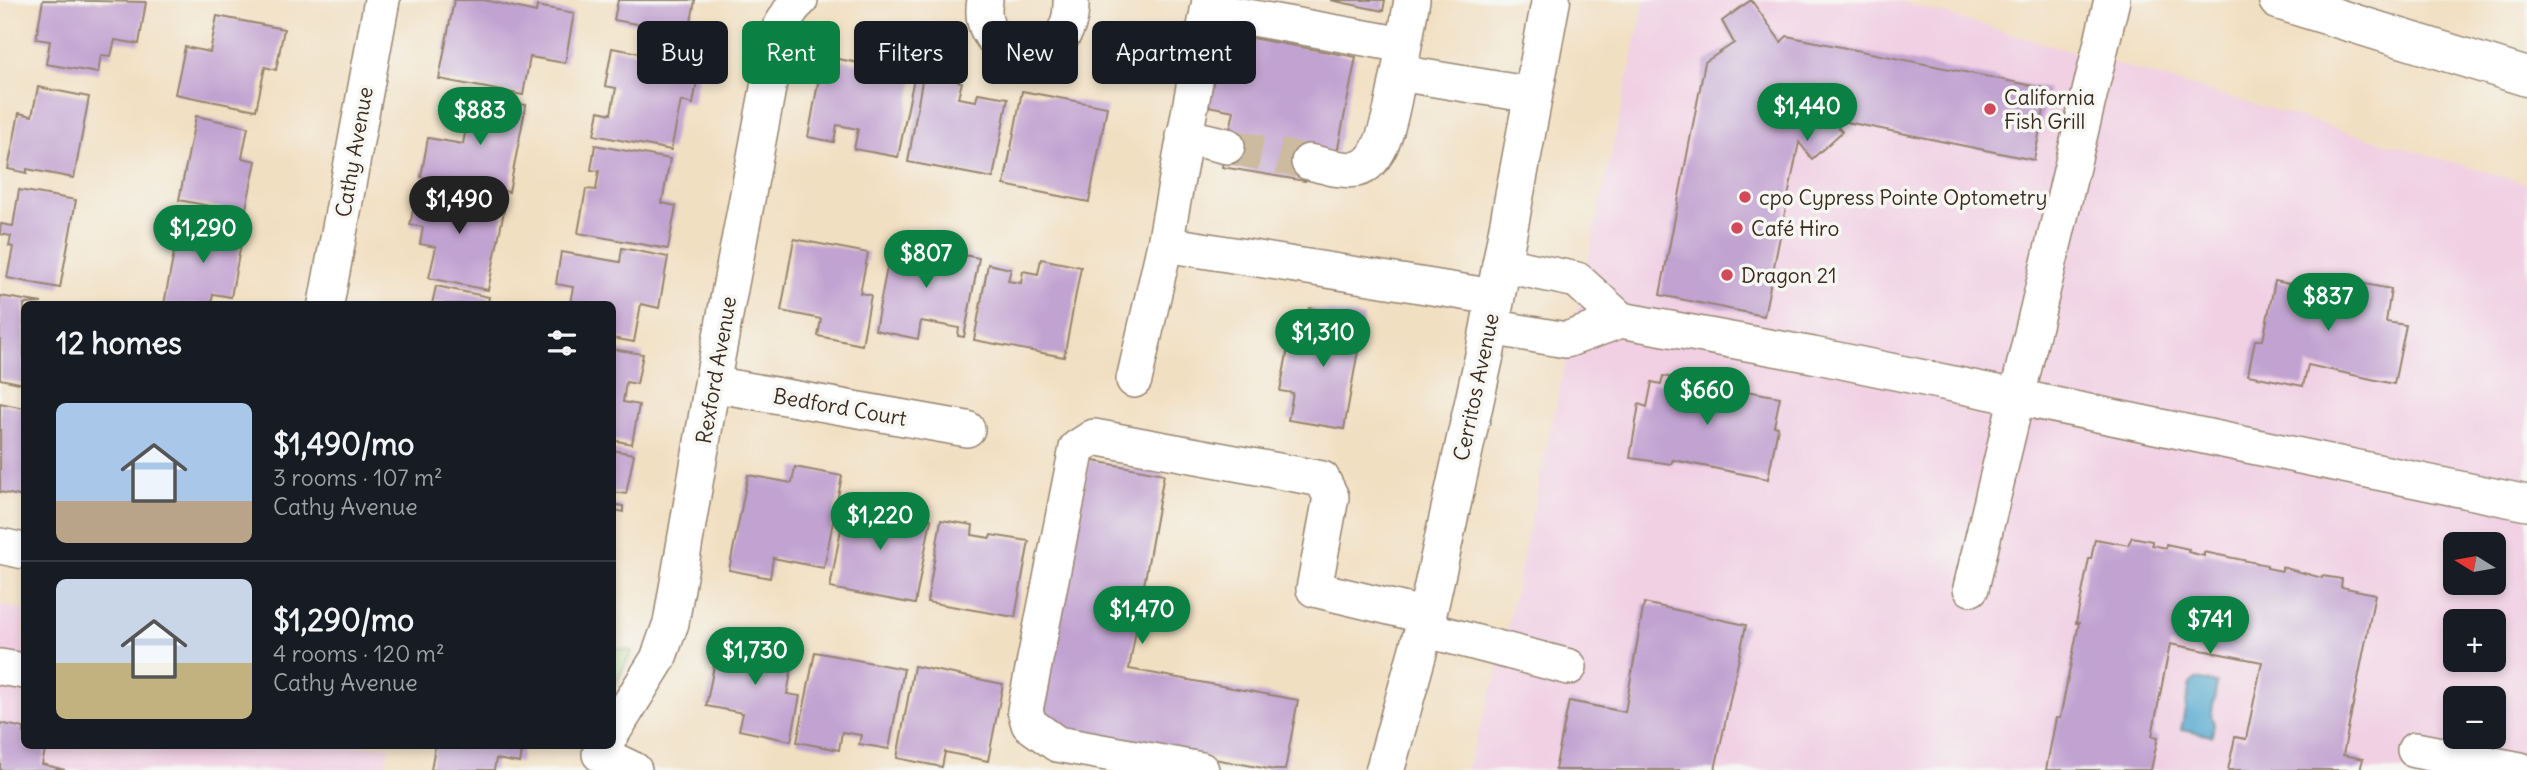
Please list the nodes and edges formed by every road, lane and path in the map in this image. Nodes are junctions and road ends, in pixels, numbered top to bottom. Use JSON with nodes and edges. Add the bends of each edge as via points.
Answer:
{"nodes":[{"id":1,"x":382,"y":0,"type":"edge"},
{"id":2,"x":800,"y":0,"type":"edge"},
{"id":3,"x":1071,"y":0,"type":"edge"},
{"id":4,"x":1412,"y":0,"type":"edge"},
{"id":5,"x":1550,"y":0,"type":"edge"},
{"id":6,"x":2112,"y":0,"type":"edge"},
{"id":7,"x":2278,"y":0,"type":"edge"},
{"id":8,"x":978,"y":1,"type":"edge"},
{"id":9,"x":1209,"y":5,"type":"edge"},
{"id":10,"x":1402,"y":59,"type":"junction"},
{"id":11,"x":2527,"y":77,"type":"edge"},
{"id":12,"x":1532,"y":95,"type":"junction"},
{"id":13,"x":1184,"y":136,"type":"junction"},
{"id":14,"x":1227,"y":145,"type":"tunnel mouth"},
{"id":15,"x":1309,"y":162,"type":"tunnel mouth"},
{"id":16,"x":1165,"y":244,"type":"junction"},
{"id":17,"x":1494,"y":296,"type":"junction"},
{"id":18,"x":327,"y":301,"type":"edge"},
{"id":19,"x":1621,"y":320,"type":"junction"},
{"id":20,"x":1134,"y":380,"type":"dead end"},
{"id":21,"x":712,"y":384,"type":"junction"},
{"id":22,"x":2017,"y":397,"type":"junction"},
{"id":23,"x":967,"y":429,"type":"dead end"},
{"id":24,"x":2527,"y":503,"type":"edge"},
{"id":25,"x":0,"y":546,"type":"edge"},
{"id":26,"x":21,"y":550,"type":"edge"},
{"id":27,"x":1971,"y":588,"type":"dead end"},
{"id":28,"x":1426,"y":622,"type":"junction"},
{"id":29,"x":0,"y":667,"type":"edge"},
{"id":30,"x":1569,"y":667,"type":"dead end"},
{"id":31,"x":21,"y":670,"type":"edge"},
{"id":32,"x":616,"y":728,"type":"edge"},
{"id":33,"x":2415,"y":750,"type":"dead end"},
{"id":34,"x":602,"y":751,"type":"edge"},
{"id":35,"x":634,"y":770,"type":"edge"},
{"id":36,"x":1201,"y":770,"type":"edge"},
{"id":37,"x":1385,"y":770,"type":"edge"},
{"id":38,"x":2520,"y":770,"type":"edge"}],
"edges":[{"from":1,"to":18,"type":"street","name":"Cathy Avenue"},
{"from":2,"to":21,"type":"street","name":"Rexford Avenue","via":[[779,30]]},
{"from":3,"to":8,"type":"street","via":[[1066,32],[1054,45],[1021,54],[992,36]]},
{"from":4,"to":10,"type":"street"},
{"from":5,"to":12,"type":"main road","name":"Cerritos Avenue"},
{"from":6,"to":22,"type":"street"},
{"from":7,"to":11,"type":"main road"},
{"from":9,"to":10,"type":"street"},
{"from":9,"to":13,"type":"street"},
{"from":10,"to":12,"type":"street"},
{"from":10,"to":15,"type":"street","via":[[1384,137],[1369,163],[1346,169]]},
{"from":12,"to":17,"type":"main road","name":"Cerritos Avenue"},
{"from":13,"to":14,"type":"street"},
{"from":13,"to":16,"type":"street"},
{"from":16,"to":17,"type":"street"},
{"from":16,"to":20,"type":"street"},
{"from":17,"to":19,"type":"street","via":[[1566,340]]},
{"from":17,"to":19,"type":"street","via":[[1577,280]]},
{"from":17,"to":28,"type":"main road","name":"Cerritos Avenue"},
{"from":19,"to":22,"type":"street"},
{"from":21,"to":23,"type":"street","name":"Bedford Court"},
{"from":21,"to":32,"type":"street","name":"Rexford Avenue","via":[[671,623],[658,659]]},
{"from":22,"to":24,"type":"street"},
{"from":22,"to":27,"type":"street"},
{"from":25,"to":26,"type":"street"},
{"from":28,"to":30,"type":"street"},
{"from":28,"to":36,"type":"street","via":[[1314,589],[1331,497],[1322,479],[1094,437],[1077,449],[1026,710],[1029,724],[1057,744]]},
{"from":28,"to":37,"type":"main road","name":"Cerritos Avenue"},
{"from":29,"to":31,"type":"street"},
{"from":33,"to":38,"type":"street"},
{"from":34,"to":35,"type":"street"}]}
